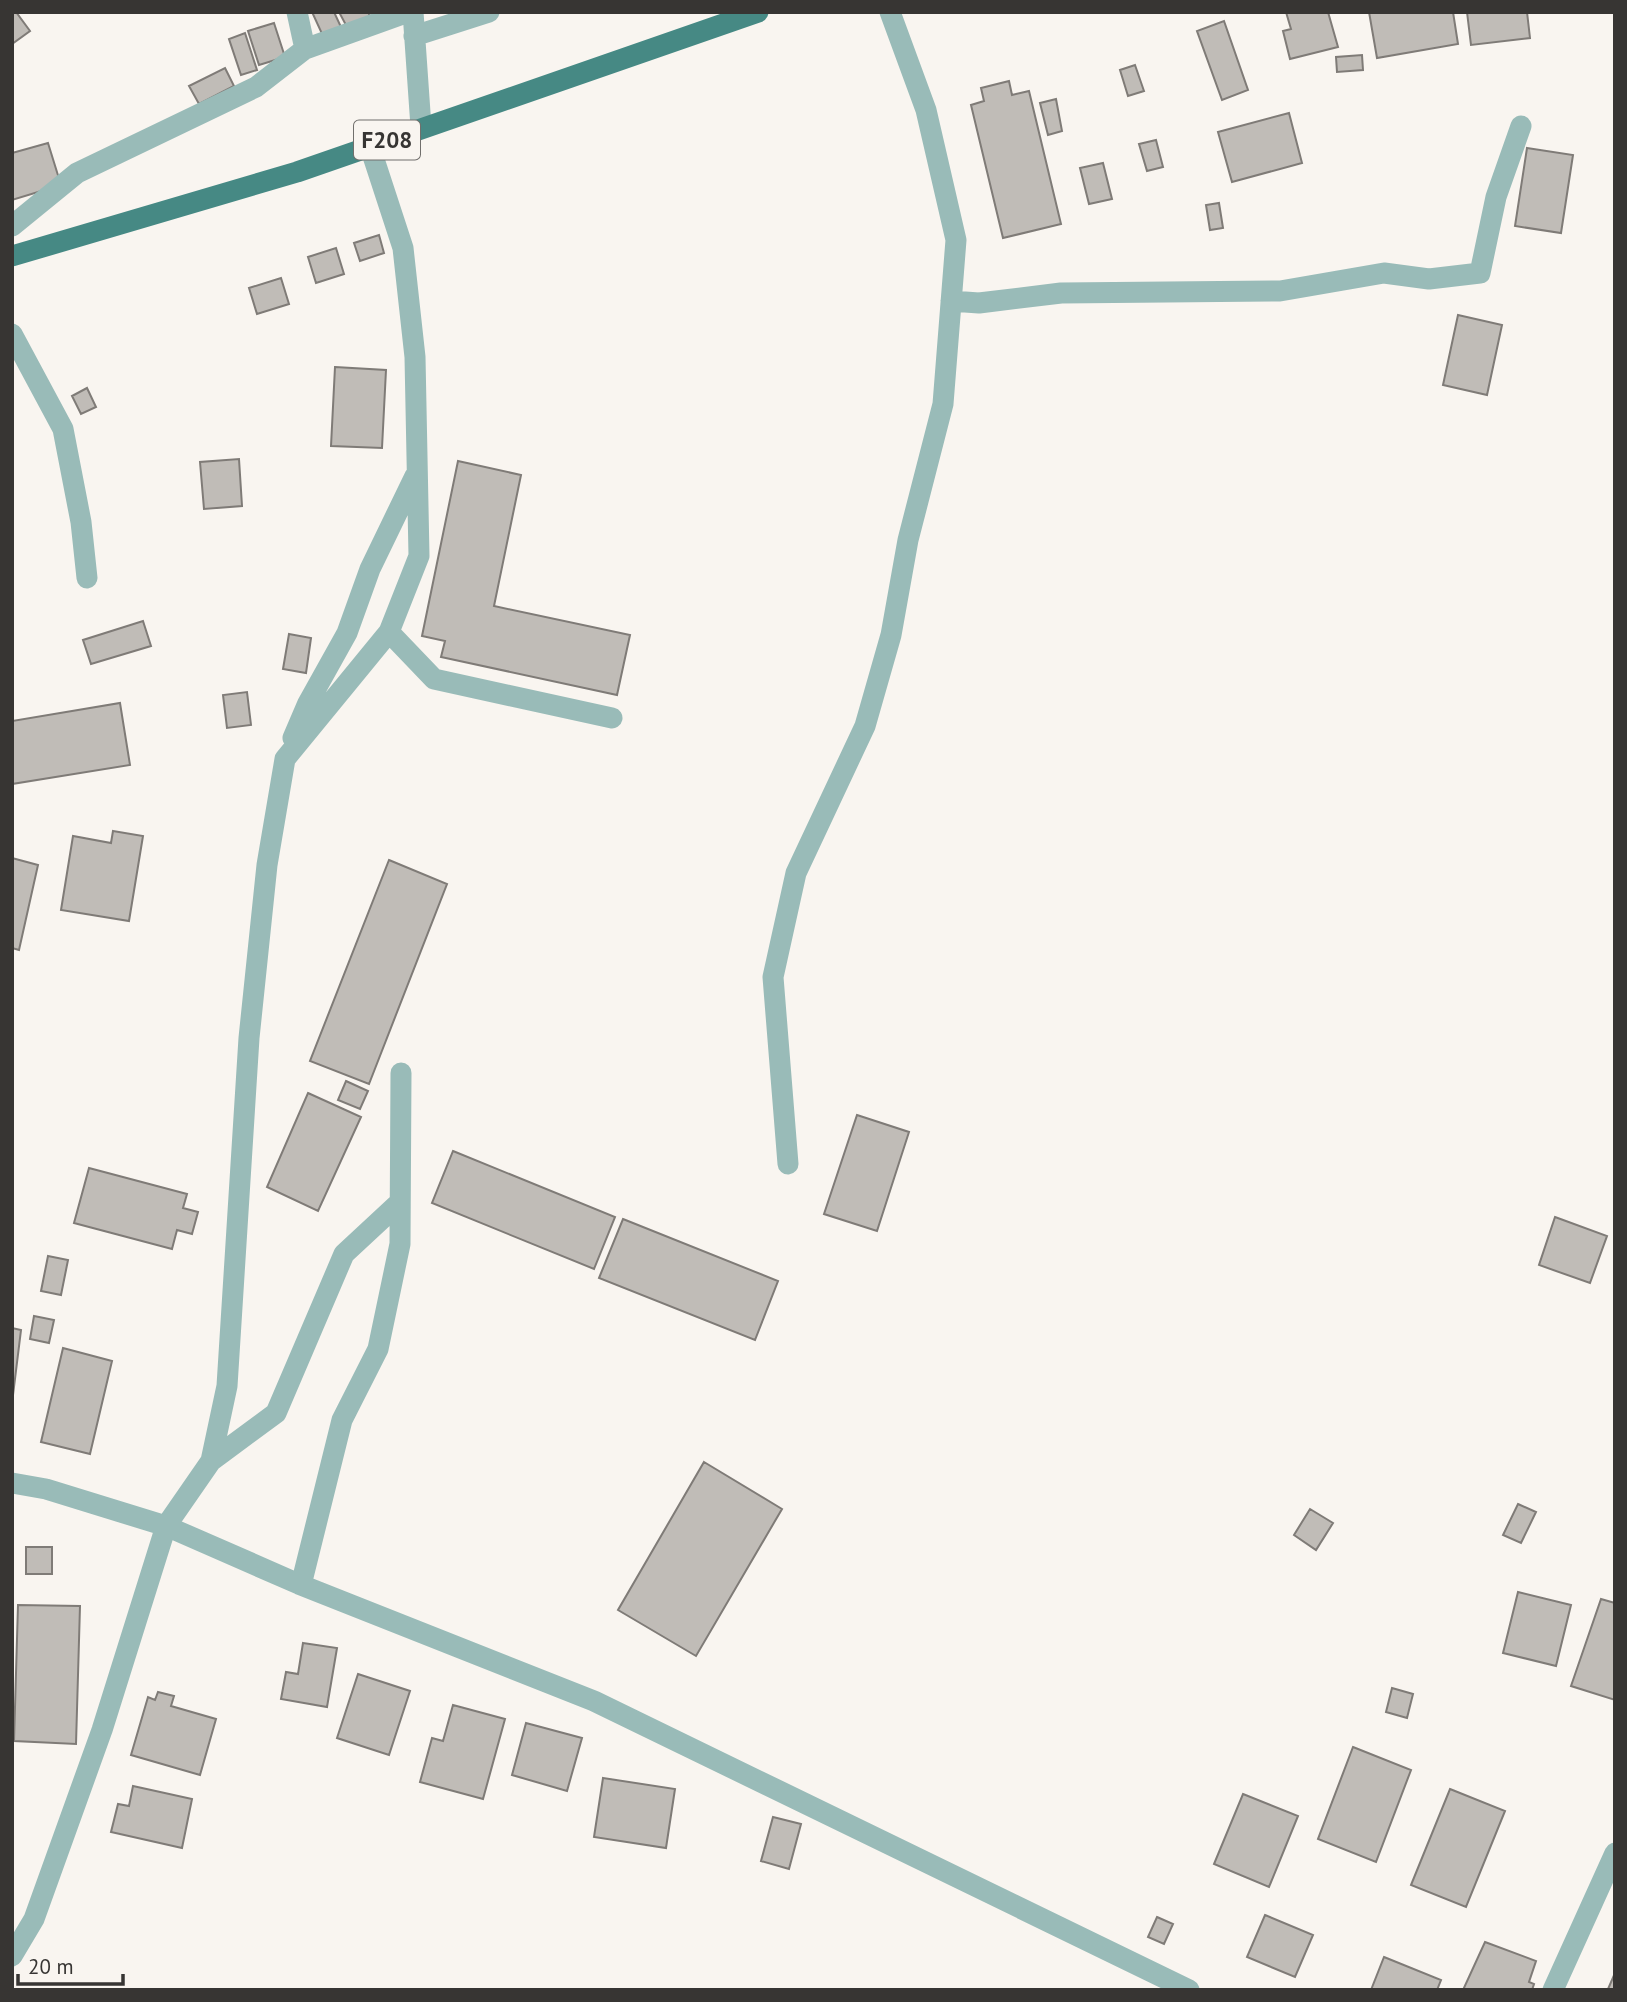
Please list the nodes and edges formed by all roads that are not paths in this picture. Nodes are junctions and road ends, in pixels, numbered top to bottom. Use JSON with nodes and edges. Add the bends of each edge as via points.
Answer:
{"nodes":[{"id":1,"x":297,"y":12,"type":"edge"},
{"id":2,"x":411,"y":12,"type":"edge"},
{"id":3,"x":489,"y":12,"type":"edge"},
{"id":4,"x":758,"y":12,"type":"edge"},
{"id":5,"x":890,"y":12,"type":"edge"},
{"id":6,"x":414,"y":36,"type":"junction"},
{"id":7,"x":305,"y":49,"type":"junction"},
{"id":8,"x":1521,"y":126,"type":"dead end"},
{"id":9,"x":421,"y":127,"type":"junction"},
{"id":10,"x":370,"y":147,"type":"junction"},
{"id":11,"x":12,"y":226,"type":"edge"},
{"id":12,"x":12,"y":256,"type":"edge"},
{"id":13,"x":951,"y":301,"type":"junction"},
{"id":14,"x":12,"y":334,"type":"edge"},
{"id":15,"x":418,"y":471,"type":"junction"},
{"id":16,"x":87,"y":578,"type":"dead end"},
{"id":17,"x":389,"y":632,"type":"junction"},
{"id":18,"x":612,"y":718,"type":"dead end"},
{"id":19,"x":285,"y":758,"type":"junction"},
{"id":20,"x":401,"y":1073,"type":"dead end"},
{"id":21,"x":788,"y":1164,"type":"dead end"},
{"id":22,"x":400,"y":1202,"type":"junction"},
{"id":23,"x":211,"y":1461,"type":"junction"},
{"id":24,"x":12,"y":1483,"type":"edge"},
{"id":25,"x":166,"y":1527,"type":"junction"},
{"id":26,"x":301,"y":1586,"type":"junction"},
{"id":27,"x":1615,"y":1853,"type":"edge"},
{"id":28,"x":12,"y":1956,"type":"edge"},
{"id":29,"x":1189,"y":1990,"type":"edge"},
{"id":30,"x":1553,"y":1990,"type":"edge"}],
"edges":[{"from":1,"to":7,"type":"street"},
{"from":2,"to":6,"type":"street"},
{"from":2,"to":7,"type":"street"},
{"from":3,"to":6,"type":"street"},
{"from":4,"to":9,"type":"main road","number":"F208"},
{"from":5,"to":13,"type":"street","via":[[926,110],[956,240]]},
{"from":6,"to":9,"type":"street"},
{"from":7,"to":11,"type":"street","via":[[256,87],[78,173]]},
{"from":8,"to":13,"type":"street","via":[[1496,197],[1480,273],[1429,279],[1384,273],[1280,291],[1061,293],[979,303]]},
{"from":9,"to":10,"type":"main road","number":"F208"},
{"from":10,"to":12,"type":"main road","number":"F208"},
{"from":10,"to":15,"type":"street","via":[[403,248],[415,357]]},
{"from":13,"to":21,"type":"street","via":[[943,404],[908,540],[891,635],[865,726],[796,873],[773,977]]},
{"from":14,"to":16,"type":"street","via":[[63,429]]},
{"from":15,"to":17,"type":"street","via":[[419,556]]},
{"from":15,"to":19,"type":"street","via":[[370,569],[347,633]]},
{"from":17,"to":18,"type":"street","via":[[434,679]]},
{"from":17,"to":19,"type":"street"},
{"from":19,"to":23,"type":"street","via":[[267,865],[249,1038],[227,1386]]},
{"from":20,"to":22,"type":"street"},
{"from":22,"to":23,"type":"street","via":[[344,1254],[276,1413]]},
{"from":22,"to":26,"type":"street","via":[[400,1244],[378,1349],[342,1420]]},
{"from":23,"to":25,"type":"street"},
{"from":24,"to":25,"type":"street","via":[[46,1489]]},
{"from":25,"to":26,"type":"street"},
{"from":25,"to":28,"type":"street","via":[[102,1730],[34,1919]]},
{"from":26,"to":29,"type":"street","via":[[594,1701]]},
{"from":27,"to":30,"type":"street"}]}
